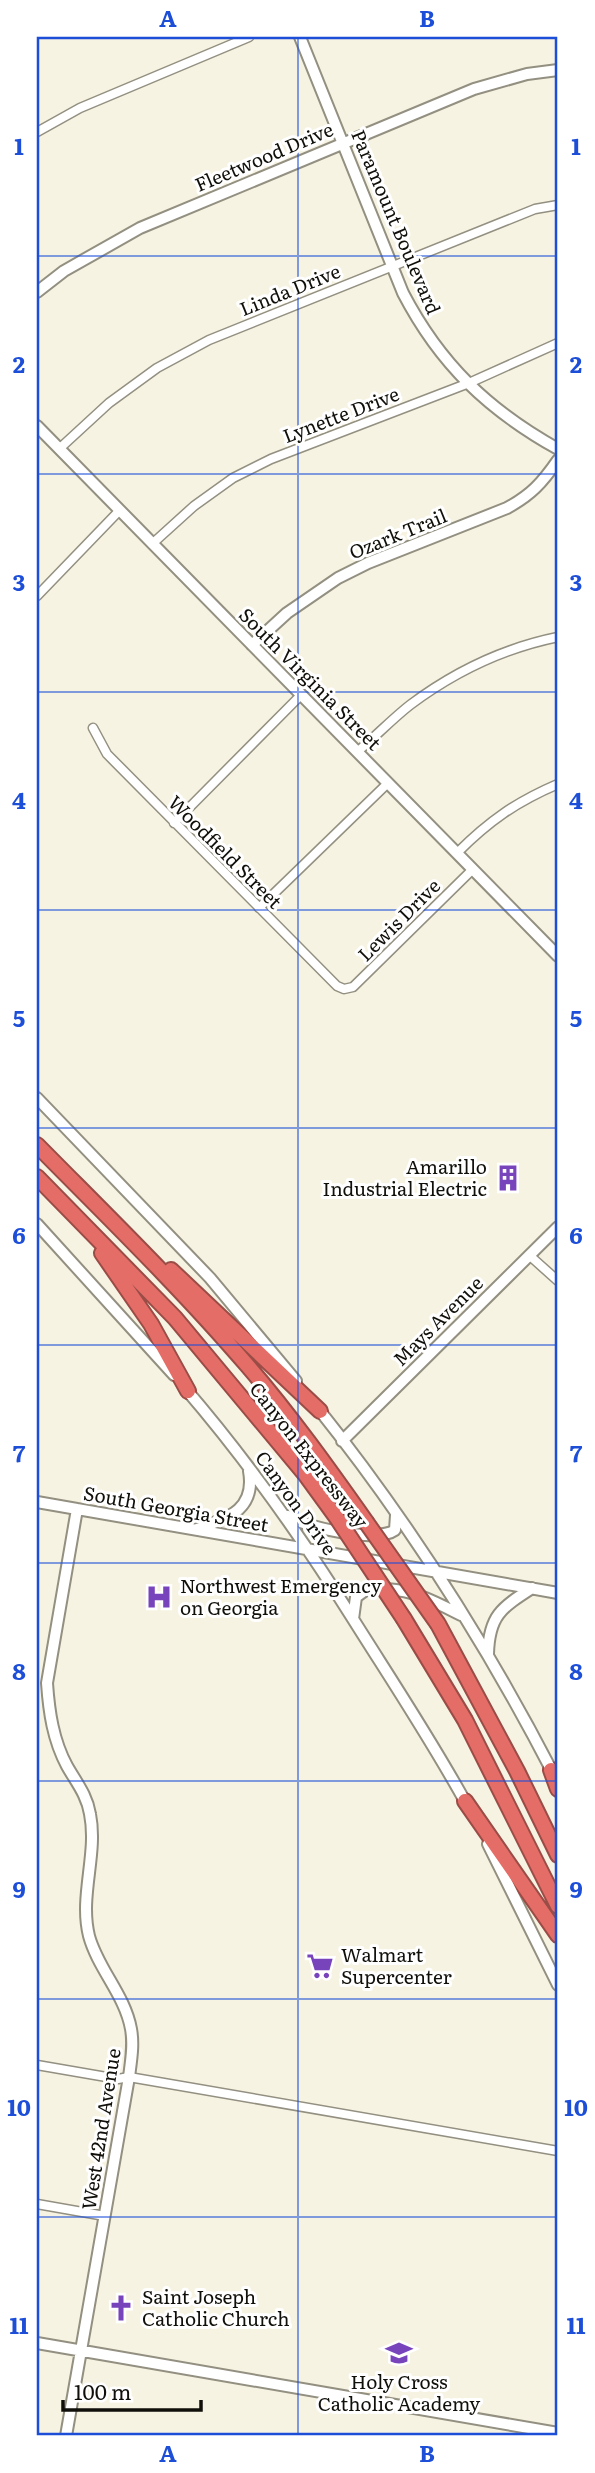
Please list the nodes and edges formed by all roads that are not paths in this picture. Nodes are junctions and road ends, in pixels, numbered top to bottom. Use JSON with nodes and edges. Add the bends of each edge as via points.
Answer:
{"nodes":[{"id":1,"x":249,"y":37,"type":"edge"},
{"id":2,"x":300,"y":37,"type":"edge"},
{"id":3,"x":558,"y":70,"type":"edge"},
{"id":4,"x":37,"y":132,"type":"edge"},
{"id":5,"x":343,"y":143,"type":"junction"},
{"id":6,"x":558,"y":205,"type":"edge"},
{"id":7,"x":392,"y":266,"type":"junction"},
{"id":8,"x":37,"y":292,"type":"edge"},
{"id":9,"x":558,"y":343,"type":"edge"},
{"id":10,"x":469,"y":383,"type":"junction"},
{"id":11,"x":37,"y":426,"type":"edge"},
{"id":12,"x":60,"y":449,"type":"junction"},
{"id":13,"x":558,"y":449,"type":"edge"},
{"id":14,"x":558,"y":460,"type":"edge"},
{"id":15,"x":120,"y":510,"type":"junction"},
{"id":16,"x":152,"y":544,"type":"junction"},
{"id":17,"x":37,"y":596,"type":"edge"},
{"id":18,"x":558,"y":637,"type":"edge"},
{"id":19,"x":252,"y":645,"type":"junction"},
{"id":20,"x":301,"y":695,"type":"junction"},
{"id":21,"x":93,"y":728,"type":"dead end"},
{"id":22,"x":357,"y":752,"type":"junction"},
{"id":23,"x":388,"y":783,"type":"junction"},
{"id":24,"x":558,"y":784,"type":"edge"},
{"id":25,"x":174,"y":823,"type":"junction"},
{"id":26,"x":457,"y":853,"type":"junction"},
{"id":27,"x":473,"y":869,"type":"junction"},
{"id":28,"x":259,"y":908,"type":"junction"},
{"id":29,"x":558,"y":956,"type":"edge"},
{"id":30,"x":344,"y":989,"type":"joint"},
{"id":31,"x":37,"y":1098,"type":"edge"},
{"id":32,"x":37,"y":1145,"type":"edge"},
{"id":33,"x":37,"y":1177,"type":"edge"},
{"id":34,"x":37,"y":1224,"type":"edge"},
{"id":35,"x":115,"y":1225,"type":"junction"},
{"id":36,"x":84,"y":1226,"type":"junction"},
{"id":37,"x":558,"y":1227,"type":"edge"},
{"id":38,"x":529,"y":1255,"type":"junction"},
{"id":39,"x":558,"y":1281,"type":"edge"},
{"id":40,"x":188,"y":1391,"type":"junction"},
{"id":41,"x":320,"y":1411,"type":"junction"},
{"id":42,"x":342,"y":1441,"type":"junction"},
{"id":43,"x":248,"y":1468,"type":"junction"},
{"id":44,"x":37,"y":1502,"type":"edge"},
{"id":45,"x":77,"y":1509,"type":"junction"},
{"id":46,"x":280,"y":1510,"type":"junction"},
{"id":47,"x":396,"y":1515,"type":"junction"},
{"id":48,"x":194,"y":1530,"type":"junction"},
{"id":49,"x":309,"y":1550,"type":"junction"},
{"id":50,"x":434,"y":1571,"type":"junction"},
{"id":51,"x":532,"y":1588,"type":"junction"},
{"id":52,"x":558,"y":1593,"type":"edge"},
{"id":53,"x":464,"y":1616,"type":"junction"},
{"id":54,"x":353,"y":1619,"type":"junction"},
{"id":55,"x":488,"y":1654,"type":"junction"},
{"id":56,"x":551,"y":1770,"type":"junction"},
{"id":57,"x":558,"y":1784,"type":"edge"},
{"id":58,"x":558,"y":1789,"type":"edge"},
{"id":59,"x":465,"y":1801,"type":"junction"},
{"id":60,"x":558,"y":1855,"type":"edge"},
{"id":61,"x":558,"y":1906,"type":"edge"},
{"id":62,"x":558,"y":1935,"type":"edge"},
{"id":63,"x":558,"y":1985,"type":"edge"},
{"id":64,"x":37,"y":2065,"type":"edge"},
{"id":65,"x":129,"y":2077,"type":"junction"},
{"id":66,"x":558,"y":2151,"type":"edge"},
{"id":67,"x":37,"y":2204,"type":"edge"},
{"id":68,"x":105,"y":2216,"type":"junction"},
{"id":69,"x":37,"y":2343,"type":"edge"},
{"id":70,"x":80,"y":2350,"type":"junction"},
{"id":71,"x":558,"y":2433,"type":"edge"},
{"id":72,"x":66,"y":2436,"type":"edge"}],
"edges":[{"from":1,"to":4,"type":"street","via":[[80,108]]},
{"from":2,"to":5,"type":"street","name":"Paramount Boulevard"},
{"from":3,"to":5,"type":"street","name":"Fleetwood Drive","via":[[474,89]]},
{"from":5,"to":7,"type":"street","name":"Paramount Boulevard"},
{"from":5,"to":8,"type":"street","name":"Fleetwood Drive","via":[[140,228],[64,271]]},
{"from":6,"to":7,"type":"street","name":"Linda Drive","via":[[535,209]]},
{"from":7,"to":10,"type":"street","name":"Paramount Boulevard","via":[[430,341]]},
{"from":7,"to":12,"type":"street","name":"Linda Drive","via":[[209,340],[168,362],[109,403]]},
{"from":9,"to":10,"type":"street","name":"Lynette Drive"},
{"from":10,"to":13,"type":"street","name":"Paramount Boulevard","via":[[513,422]]},
{"from":10,"to":16,"type":"street","name":"Lynette Drive","via":[[233,478]]},
{"from":11,"to":12,"type":"street","name":"South Virginia Street"},
{"from":12,"to":15,"type":"street","name":"South Virginia Street"},
{"from":14,"to":19,"type":"street","name":"Ozark Trail","via":[[541,485],[525,498],[338,578],[287,613]]},
{"from":15,"to":16,"type":"street","name":"South Virginia Street"},
{"from":15,"to":17,"type":"street"},
{"from":16,"to":19,"type":"street","name":"South Virginia Street"},
{"from":18,"to":22,"type":"street","via":[[501,653],[448,679]]},
{"from":19,"to":20,"type":"street","name":"South Virginia Street"},
{"from":20,"to":22,"type":"street","name":"South Virginia Street"},
{"from":20,"to":25,"type":"street"},
{"from":21,"to":25,"type":"street","name":"Woodfield Street","via":[[107,754]]},
{"from":22,"to":23,"type":"street","name":"South Virginia Street"},
{"from":23,"to":26,"type":"street","name":"South Virginia Street"},
{"from":23,"to":28,"type":"street"},
{"from":24,"to":26,"type":"street","via":[[506,810]]},
{"from":25,"to":28,"type":"street","name":"Woodfield Street"},
{"from":26,"to":27,"type":"street","name":"South Virginia Street"},
{"from":27,"to":29,"type":"street","name":"South Virginia Street"},
{"from":27,"to":30,"type":"street","name":"Lewis Drive","via":[[353,987]]},
{"from":28,"to":30,"type":"street","name":"Woodfield Street"},
{"from":31,"to":41,"type":"street","via":[[210,1278]]},
{"from":32,"to":35,"type":"highway","name":"Canyon Expressway"},
{"from":33,"to":36,"type":"highway","name":"Canyon Expressway"},
{"from":34,"to":40,"type":"street","name":"Canyon Drive"},
{"from":35,"to":41,"type":"highway","via":[[138,1239]]},
{"from":35,"to":60,"type":"highway","name":"Canyon Expressway","bridge":true,"via":[[246,1364],[307,1439],[438,1624]]},
{"from":36,"to":40,"type":"highway","via":[[150,1324]]},
{"from":36,"to":61,"type":"highway","name":"Canyon Expressway","bridge":true,"via":[[175,1318],[337,1518],[465,1720]]},
{"from":37,"to":38,"type":"street","name":"Mays Avenue"},
{"from":38,"to":39,"type":"street"},
{"from":38,"to":42,"type":"street","name":"Mays Avenue"},
{"from":40,"to":43,"type":"street","name":"Canyon Drive"},
{"from":41,"to":42,"type":"street"},
{"from":42,"to":47,"type":"street"},
{"from":43,"to":46,"type":"street","name":"Canyon Drive"},
{"from":43,"to":48,"type":"street","via":[[251,1481],[242,1507],[232,1516]]},
{"from":44,"to":45,"type":"street","name":"South Georgia Street"},
{"from":45,"to":48,"type":"street","name":"South Georgia Street"},
{"from":45,"to":65,"type":"street","name":"West 42nd Avenue","via":[[47,1683],[49,1712],[66,1764],[90,1810],[89,1934],[128,2017],[132,2045]]},
{"from":46,"to":47,"type":"street","via":[[312,1527],[356,1534],[388,1535],[396,1527]]},
{"from":46,"to":49,"type":"street","name":"Canyon Drive"},
{"from":47,"to":50,"type":"street"},
{"from":48,"to":49,"type":"street","name":"South Georgia Street"},
{"from":49,"to":50,"type":"street","name":"South Georgia Street"},
{"from":49,"to":54,"type":"street","name":"Canyon Drive"},
{"from":50,"to":51,"type":"street","name":"South Georgia Street"},
{"from":50,"to":53,"type":"street"},
{"from":51,"to":52,"type":"street","name":"South Georgia Street"},
{"from":51,"to":55,"type":"street","via":[[494,1619]]},
{"from":53,"to":54,"type":"street","via":[[425,1595],[378,1588],[360,1592]]},
{"from":53,"to":55,"type":"street"},
{"from":54,"to":59,"type":"street","name":"Canyon Drive"},
{"from":55,"to":56,"type":"street"},
{"from":56,"to":57,"type":"street"},
{"from":56,"to":58,"type":"highway"},
{"from":59,"to":62,"type":"highway"},
{"from":59,"to":63,"type":"street","name":"Canyon Drive"},
{"from":64,"to":65,"type":"street"},
{"from":65,"to":66,"type":"street"},
{"from":65,"to":68,"type":"street","name":"West 42nd Avenue"},
{"from":67,"to":68,"type":"street"},
{"from":68,"to":70,"type":"street","name":"West 42nd Avenue"},
{"from":69,"to":70,"type":"street"},
{"from":70,"to":71,"type":"street"},
{"from":70,"to":72,"type":"street","name":"West 42nd Avenue"}]}
